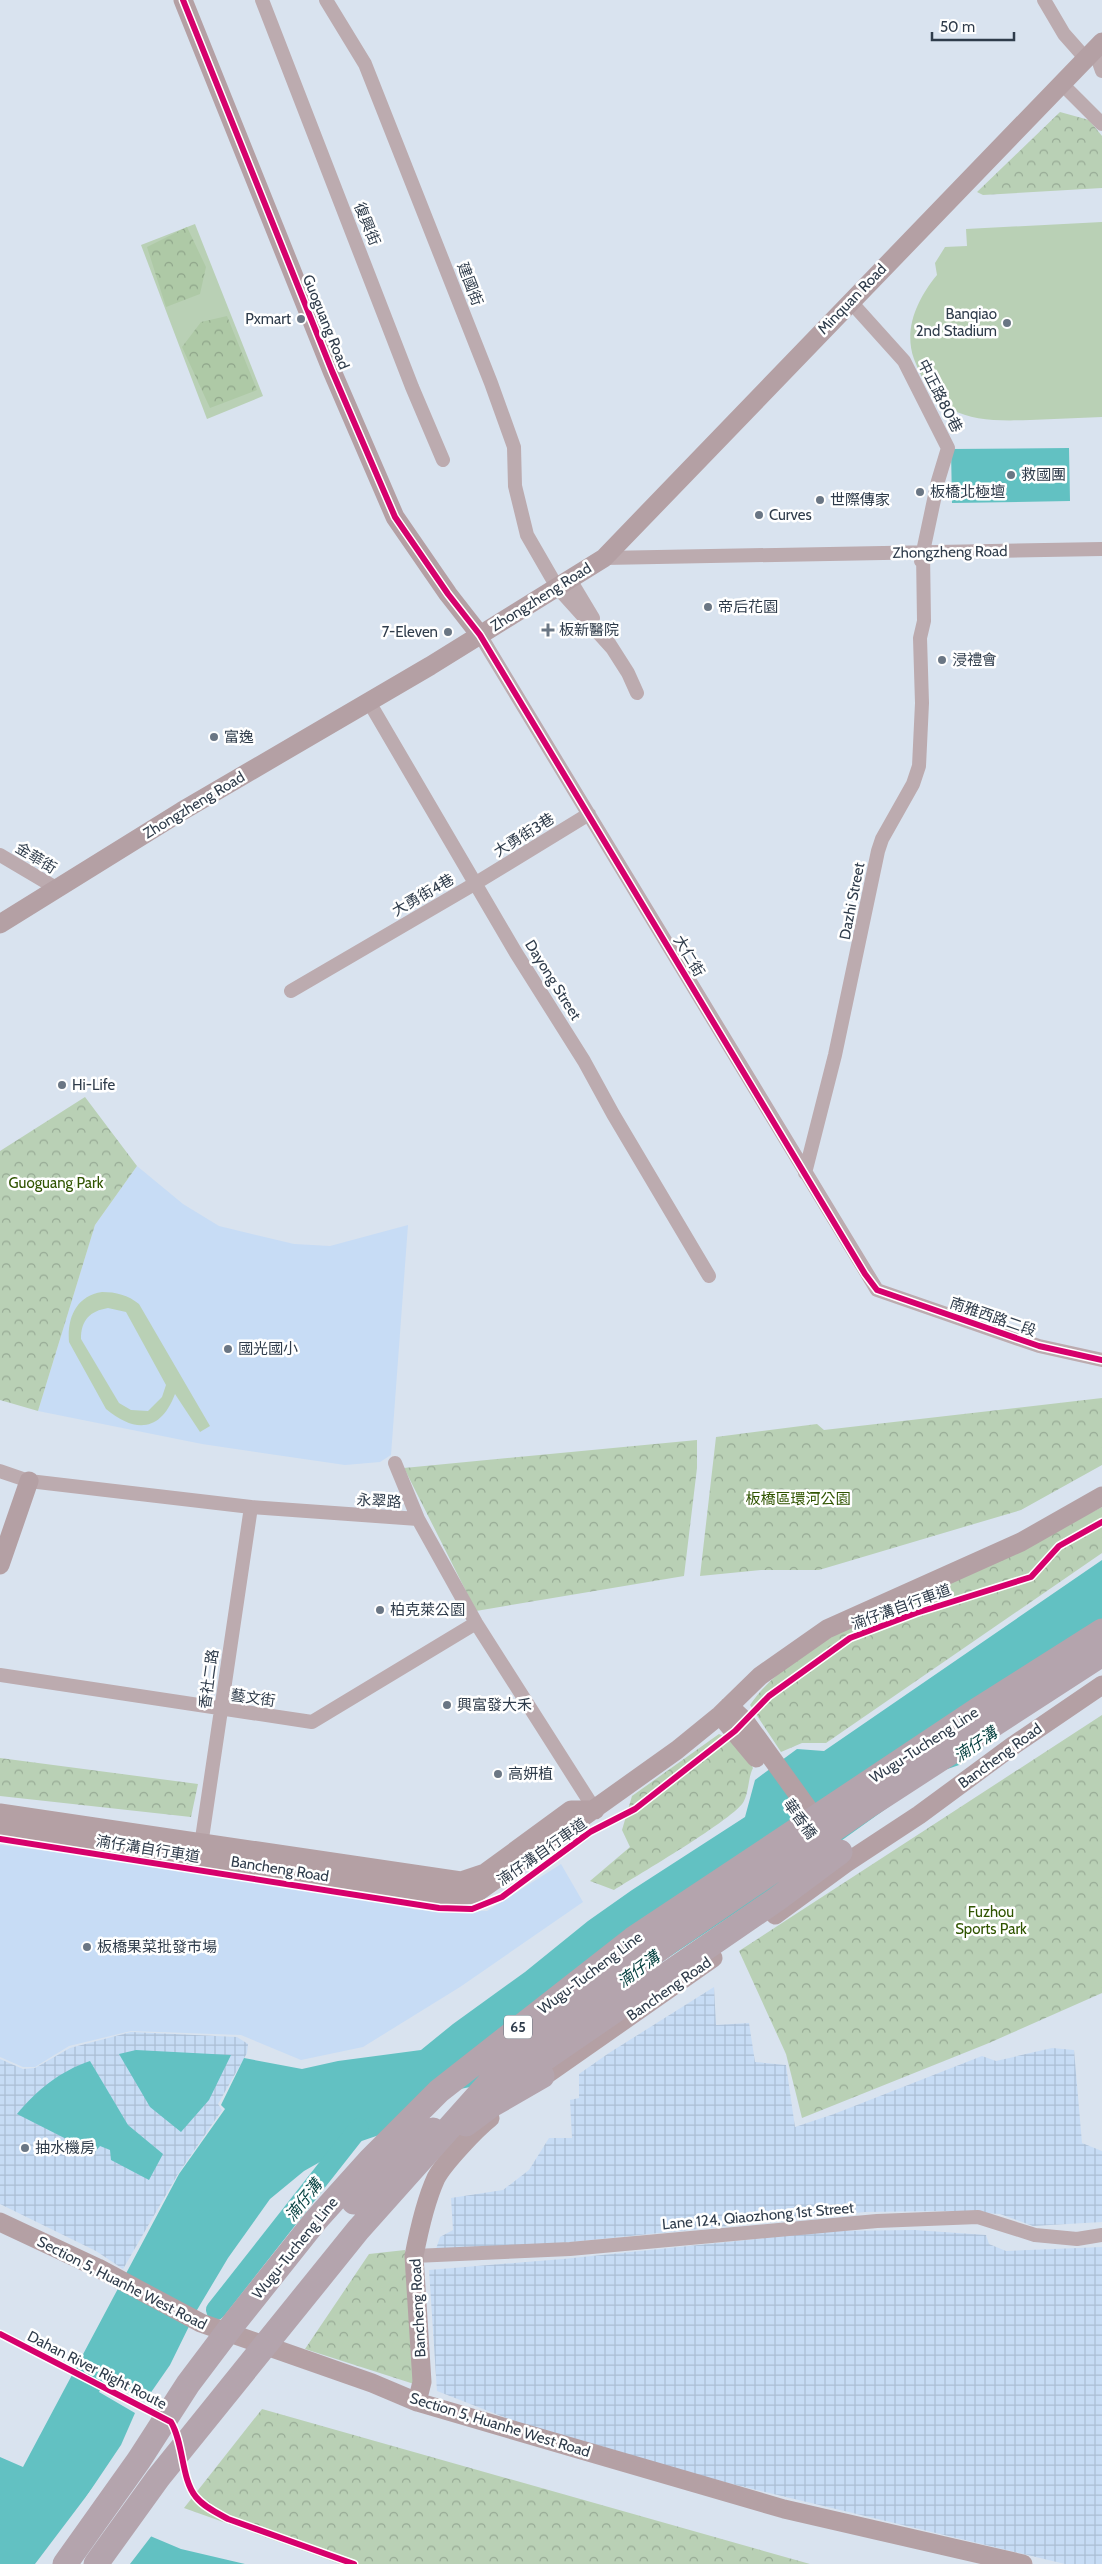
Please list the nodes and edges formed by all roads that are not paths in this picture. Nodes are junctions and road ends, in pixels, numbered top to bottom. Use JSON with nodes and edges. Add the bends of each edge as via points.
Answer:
{"nodes":[{"id":1,"x":183,"y":0,"type":"edge"},
{"id":2,"x":262,"y":0,"type":"edge"},
{"id":3,"x":326,"y":0,"type":"edge"},
{"id":4,"x":1044,"y":0,"type":"edge"},
{"id":5,"x":1095,"y":51,"type":"edge"},
{"id":6,"x":1102,"y":71,"type":"edge"},
{"id":7,"x":1063,"y":85,"type":"junction"},
{"id":8,"x":1102,"y":124,"type":"edge"},
{"id":9,"x":850,"y":301,"type":"junction"},
{"id":10,"x":443,"y":460,"type":"dead end"},
{"id":11,"x":1102,"y":549,"type":"edge"},
{"id":12,"x":923,"y":553,"type":"junction"},
{"id":13,"x":604,"y":558,"type":"junction"},
{"id":14,"x":563,"y":583,"type":"junction"},
{"id":15,"x":480,"y":635,"type":"junction"},
{"id":16,"x":636,"y":693,"type":"dead end"},
{"id":17,"x":369,"y":702,"type":"junction"},
{"id":18,"x":589,"y":814,"type":"junction"},
{"id":19,"x":0,"y":855,"type":"edge"},
{"id":20,"x":476,"y":883,"type":"junction"},
{"id":21,"x":56,"y":888,"type":"junction"},
{"id":22,"x":0,"y":924,"type":"edge"},
{"id":23,"x":290,"y":991,"type":"dead end"},
{"id":24,"x":805,"y":1173,"type":"junction"},
{"id":25,"x":709,"y":1276,"type":"dead end"},
{"id":26,"x":877,"y":1290,"type":"joint"},
{"id":27,"x":1102,"y":1360,"type":"edge"},
{"id":28,"x":395,"y":1463,"type":"dead end"},
{"id":29,"x":0,"y":1472,"type":"edge"},
{"id":30,"x":29,"y":1481,"type":"junction"},
{"id":31,"x":1102,"y":1496,"type":"edge"},
{"id":32,"x":250,"y":1506,"type":"junction"},
{"id":33,"x":418,"y":1519,"type":"junction"},
{"id":34,"x":0,"y":1565,"type":"edge"},
{"id":35,"x":476,"y":1623,"type":"junction"},
{"id":36,"x":1102,"y":1631,"type":"edge"},
{"id":37,"x":1102,"y":1654,"type":"edge"},
{"id":38,"x":0,"y":1676,"type":"edge"},
{"id":39,"x":1102,"y":1685,"type":"edge"},
{"id":40,"x":221,"y":1710,"type":"junction"},
{"id":41,"x":724,"y":1711,"type":"junction"},
{"id":42,"x":595,"y":1810,"type":"junction"},
{"id":43,"x":0,"y":1813,"type":"edge"},
{"id":44,"x":0,"y":1827,"type":"edge"},
{"id":45,"x":200,"y":1851,"type":"junction"},
{"id":46,"x":836,"y":1859,"type":"junction"},
{"id":47,"x":542,"y":2076,"type":"junction"},
{"id":48,"x":401,"y":2162,"type":"junction"},
{"id":49,"x":0,"y":2222,"type":"edge"},
{"id":50,"x":1102,"y":2236,"type":"edge"},
{"id":51,"x":414,"y":2256,"type":"junction"},
{"id":52,"x":417,"y":2402,"type":"junction"},
{"id":53,"x":138,"y":2460,"type":"junction"},
{"id":54,"x":158,"y":2478,"type":"junction"},
{"id":55,"x":65,"y":2564,"type":"edge"},
{"id":56,"x":96,"y":2564,"type":"edge"},
{"id":57,"x":1023,"y":2564,"type":"edge"}],
"edges":[{"from":1,"to":15,"type":"street","name":"Guoguang Road","via":[[332,371],[395,517]]},
{"from":2,"to":10,"type":"street","name":"復興街"},
{"from":3,"to":14,"type":"street","name":"建國街","via":[[365,64],[514,448],[515,486],[527,535]]},
{"from":4,"to":5,"type":"street","via":[[1064,34]]},
{"from":5,"to":6,"type":"street"},
{"from":5,"to":7,"type":"street","name":"Minquan Road"},
{"from":7,"to":8,"type":"street"},
{"from":7,"to":9,"type":"street","name":"Minquan Road"},
{"from":9,"to":12,"type":"street","name":"中正路80巷","via":[[904,361],[948,448]]},
{"from":9,"to":13,"type":"street","name":"Minquan Road"},
{"from":11,"to":12,"type":"street","name":"Zhongzheng Road"},
{"from":12,"to":13,"type":"street","name":"Zhongzheng Road"},
{"from":12,"to":24,"type":"street","name":"Dazhi Street","via":[[919,766],[878,851],[835,1055]]},
{"from":13,"to":14,"type":"street","name":"Zhongzheng Road"},
{"from":14,"to":15,"type":"street","name":"Zhongzheng Road"},
{"from":14,"to":16,"type":"street","name":"建國街","via":[[612,648]]},
{"from":15,"to":17,"type":"street","name":"Zhongzheng Road"},
{"from":15,"to":18,"type":"street","name":"大仁街"},
{"from":17,"to":20,"type":"street","name":"Dayong Street"},
{"from":17,"to":21,"type":"street","name":"Zhongzheng Road"},
{"from":18,"to":20,"type":"street","name":"大勇街3巷"},
{"from":18,"to":24,"type":"street","name":"大仁街"},
{"from":19,"to":21,"type":"street","name":"金華街"},
{"from":20,"to":23,"type":"street","name":"大勇街4巷"},
{"from":20,"to":25,"type":"street","name":"Dayong Street"},
{"from":21,"to":22,"type":"street","name":"Zhongzheng Road"},
{"from":24,"to":26,"type":"street","name":"大仁街"},
{"from":26,"to":27,"type":"street","name":"南雅西路二段","via":[[1039,1346]]},
{"from":28,"to":33,"type":"street"},
{"from":29,"to":30,"type":"street","name":"永翠路"},
{"from":30,"to":32,"type":"street","name":"永翠路"},
{"from":30,"to":34,"type":"street"},
{"from":31,"to":41,"type":"street","name":"Bancheng Road","via":[[1021,1542],[827,1629],[760,1676]]},
{"from":32,"to":33,"type":"street","name":"永翠路"},
{"from":32,"to":40,"type":"street","name":"香社二路"},
{"from":33,"to":35,"type":"street","name":"永翠路"},
{"from":35,"to":40,"type":"street","name":"藝文街","via":[[312,1722]]},
{"from":35,"to":42,"type":"street","name":"永翠路"},
{"from":36,"to":53,"type":"highway","name":"Wugu-Tucheng Line","number":"65","via":[[633,1938],[439,2091],[316,2220],[188,2384]]},
{"from":37,"to":54,"type":"highway","name":"Wugu-Tucheng Line","number":"65","via":[[871,1804],[670,1941],[491,2080],[358,2230]]},
{"from":38,"to":40,"type":"street","name":"藝文街"},
{"from":39,"to":46,"type":"street","name":"Bancheng Road","via":[[918,1815]]},
{"from":40,"to":45,"type":"street","name":"香社二路"},
{"from":41,"to":42,"type":"street","name":"Bancheng Road"},
{"from":41,"to":46,"type":"street","name":"華香橋","via":[[769,1764]]},
{"from":42,"to":45,"type":"street","name":"Bancheng Road","via":[[475,1894],[430,1893]]},
{"from":43,"to":45,"type":"street","name":"Bancheng Road"},
{"from":44,"to":45,"type":"street","name":"Bancheng Road"},
{"from":46,"to":47,"type":"street","name":"Bancheng Road"},
{"from":46,"to":48,"type":"highway","via":[[568,2043],[436,2128]]},
{"from":47,"to":48,"type":"highway"},
{"from":47,"to":51,"type":"street","name":"Bancheng Road","via":[[478,2127],[437,2177]]},
{"from":48,"to":53,"type":"highway","via":[[335,2221]]},
{"from":48,"to":54,"type":"highway","via":[[221,2381]]},
{"from":49,"to":52,"type":"street","name":"Section 5, Huanhe West Road","via":[[201,2323]]},
{"from":50,"to":51,"type":"street","name":"Lane 124, Qiaozhong 1st Street","via":[[1077,2239],[1035,2235],[978,2216],[877,2221],[570,2249]]},
{"from":51,"to":52,"type":"street","name":"Bancheng Road","via":[[422,2382]]},
{"from":52,"to":57,"type":"street","name":"Section 5, Huanhe West Road","via":[[784,2509]]},
{"from":53,"to":55,"type":"highway","name":"Wugu-Tucheng Line","number":"65"},
{"from":54,"to":56,"type":"highway","name":"Wugu-Tucheng Line","number":"65"}]}
